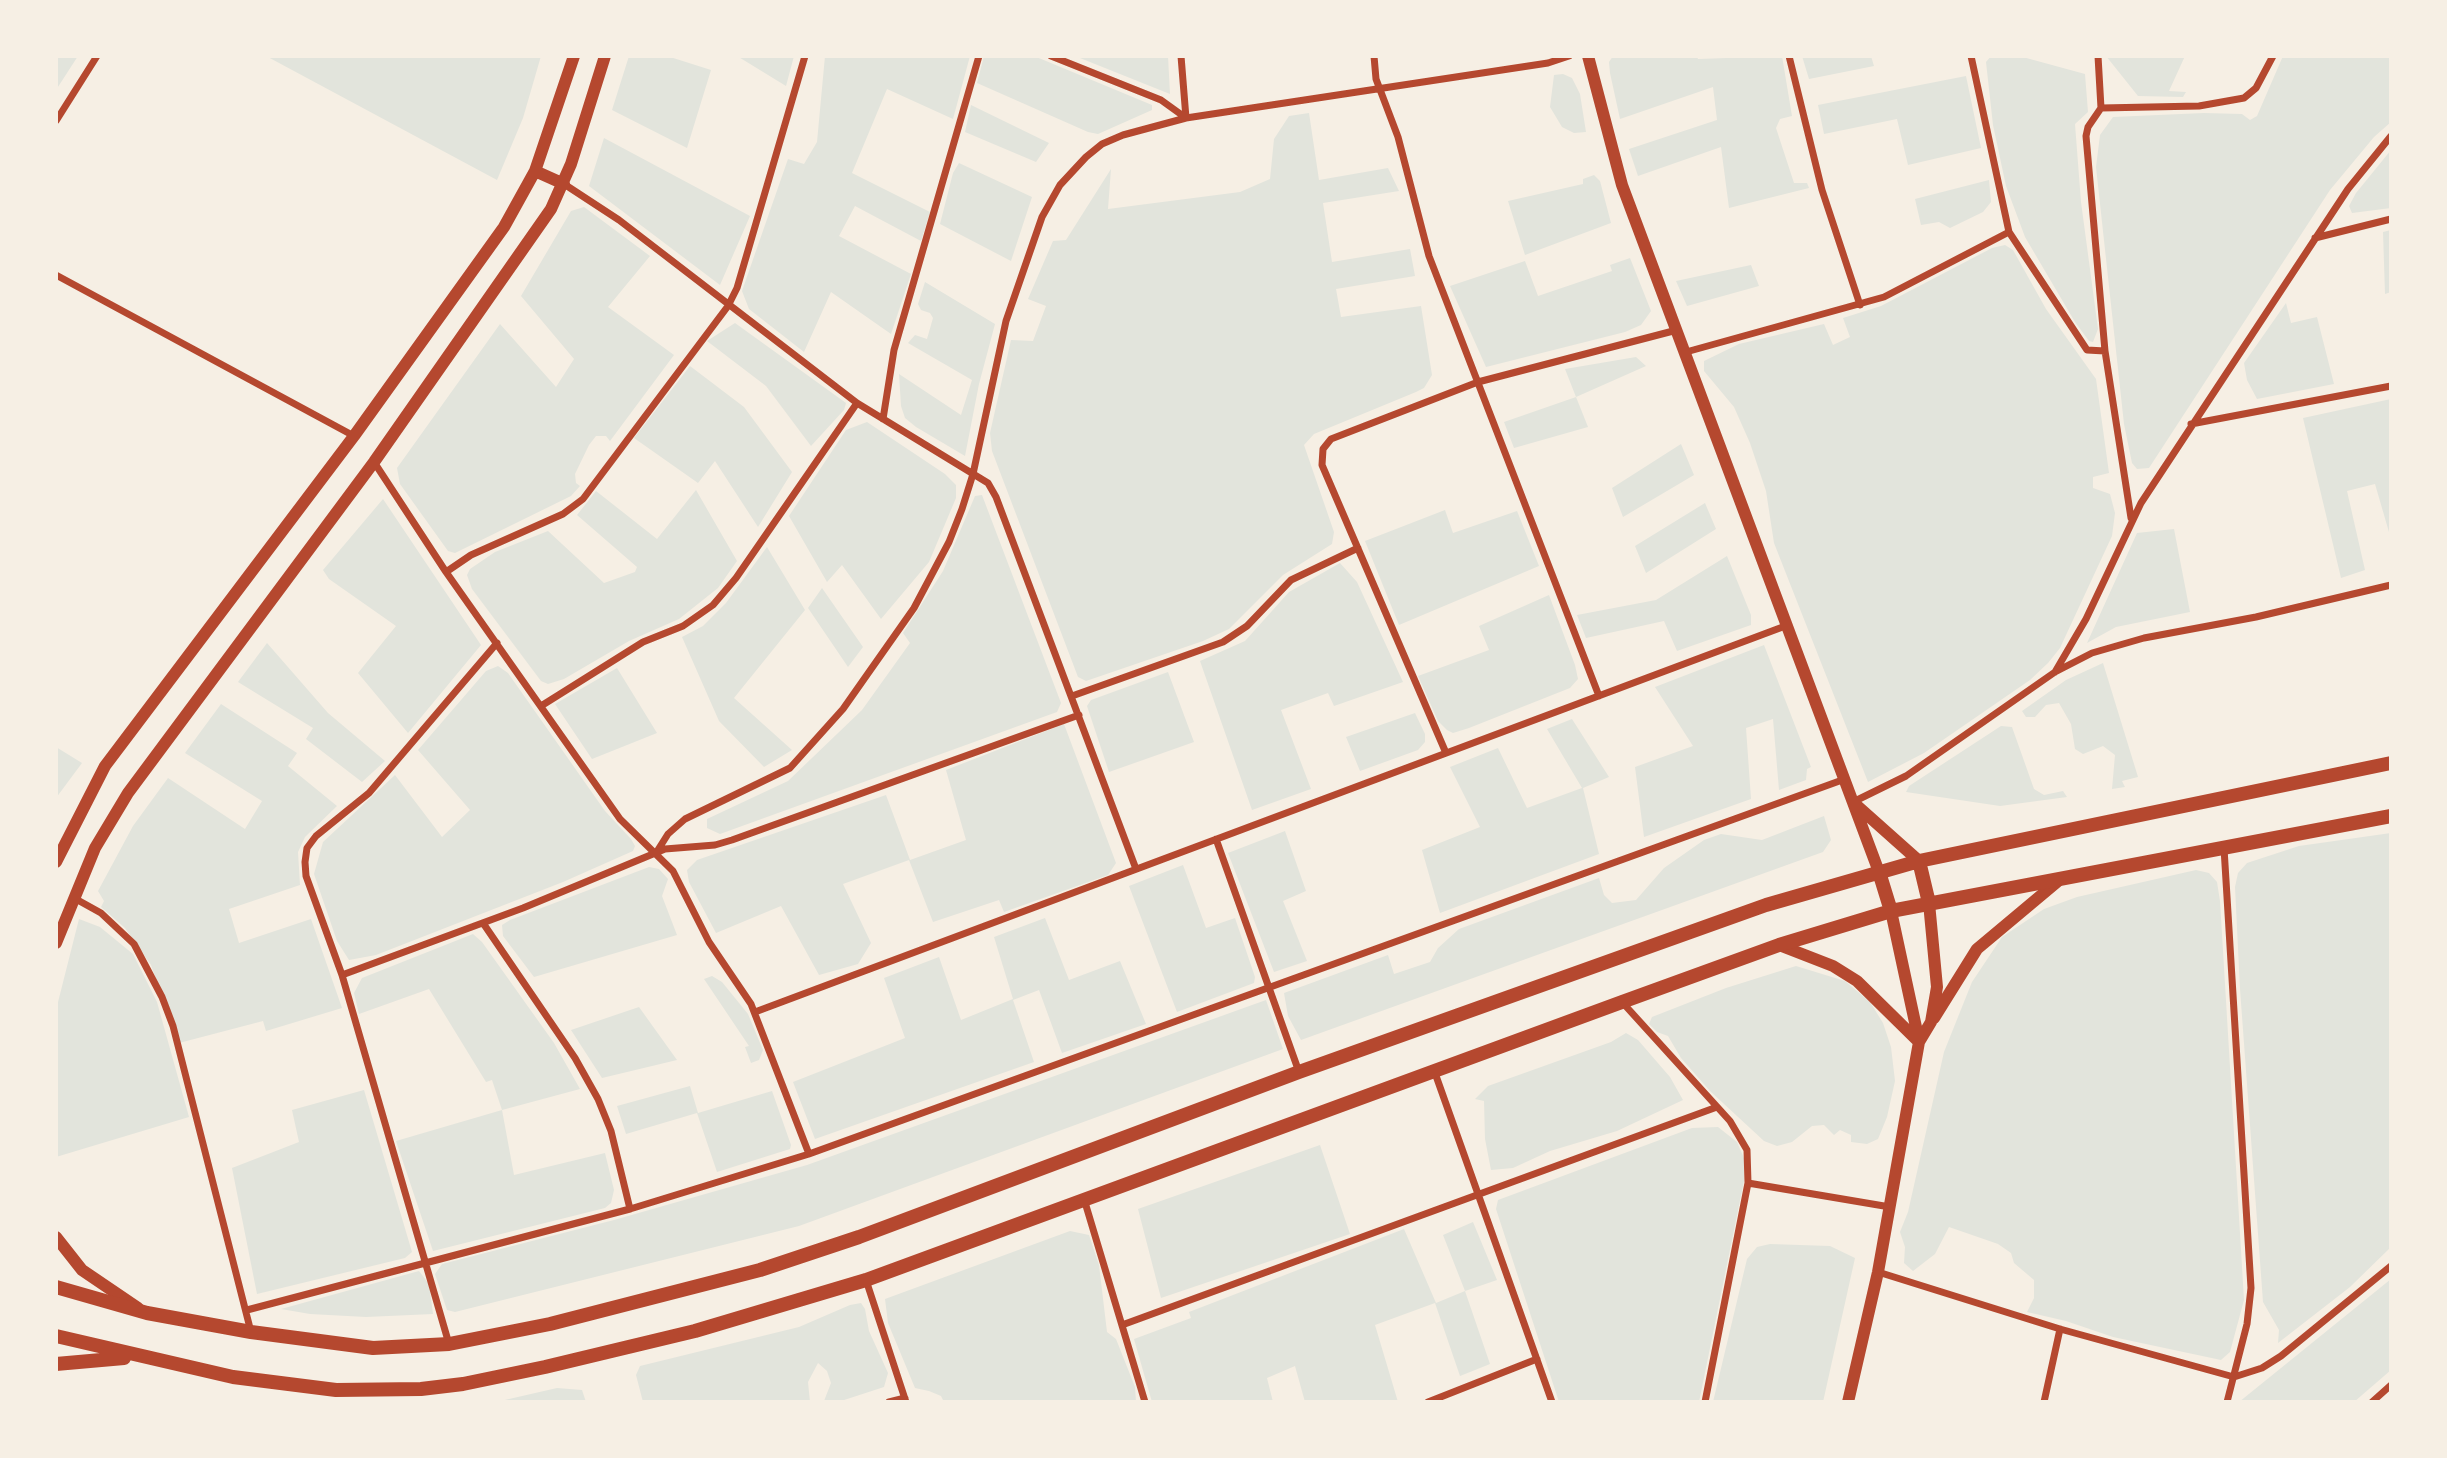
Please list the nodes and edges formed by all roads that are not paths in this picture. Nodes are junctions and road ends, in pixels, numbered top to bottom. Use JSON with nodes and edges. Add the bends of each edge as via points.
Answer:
{"nodes":[{"id":1,"x":97,"y":56,"type":"edge"},
{"id":2,"x":574,"y":56,"type":"edge"},
{"id":3,"x":605,"y":56,"type":"edge"},
{"id":4,"x":805,"y":56,"type":"edge"},
{"id":5,"x":979,"y":56,"type":"edge"},
{"id":6,"x":1051,"y":56,"type":"edge"},
{"id":7,"x":1181,"y":56,"type":"edge"},
{"id":8,"x":1374,"y":56,"type":"edge"},
{"id":9,"x":1569,"y":56,"type":"edge"},
{"id":10,"x":1588,"y":56,"type":"edge"},
{"id":11,"x":1789,"y":56,"type":"edge"},
{"id":12,"x":1970,"y":56,"type":"edge"},
{"id":13,"x":2098,"y":56,"type":"edge"},
{"id":14,"x":2273,"y":56,"type":"edge"},
{"id":15,"x":1381,"y":90,"type":"junction"},
{"id":16,"x":2101,"y":108,"type":"junction"},
{"id":17,"x":1185,"y":118,"type":"junction"},
{"id":18,"x":56,"y":121,"type":"edge"},
{"id":19,"x":2391,"y":136,"type":"edge"},
{"id":20,"x":535,"y":171,"type":"junction"},
{"id":21,"x":564,"y":184,"type":"junction"},
{"id":22,"x":2391,"y":219,"type":"edge"},
{"id":23,"x":2008,"y":232,"type":"junction"},
{"id":24,"x":2314,"y":239,"type":"junction"},
{"id":25,"x":56,"y":275,"type":"edge"},
{"id":26,"x":1860,"y":304,"type":"junction"},
{"id":27,"x":728,"y":306,"type":"junction"},
{"id":28,"x":1677,"y":330,"type":"junction"},
{"id":29,"x":2105,"y":351,"type":"junction"},
{"id":30,"x":1686,"y":352,"type":"junction"},
{"id":31,"x":1478,"y":382,"type":"junction"},
{"id":32,"x":2391,"y":386,"type":"edge"},
{"id":33,"x":857,"y":403,"type":"junction"},
{"id":34,"x":883,"y":419,"type":"junction"},
{"id":35,"x":2191,"y":424,"type":"junction"},
{"id":36,"x":354,"y":436,"type":"junction"},
{"id":37,"x":374,"y":462,"type":"junction"},
{"id":38,"x":973,"y":474,"type":"junction"},
{"id":39,"x":2131,"y":519,"type":"junction"},
{"id":40,"x":1358,"y":548,"type":"junction"},
{"id":41,"x":446,"y":572,"type":"junction"},
{"id":42,"x":2391,"y":585,"type":"edge"},
{"id":43,"x":1789,"y":625,"type":"junction"},
{"id":44,"x":497,"y":643,"type":"junction"},
{"id":45,"x":2055,"y":672,"type":"junction"},
{"id":46,"x":1072,"y":696,"type":"junction"},
{"id":47,"x":1599,"y":696,"type":"junction"},
{"id":48,"x":541,"y":706,"type":"junction"},
{"id":49,"x":1079,"y":715,"type":"junction"},
{"id":50,"x":1446,"y":753,"type":"junction"},
{"id":51,"x":2391,"y":763,"type":"edge"},
{"id":52,"x":1846,"y":778,"type":"junction"},
{"id":53,"x":1852,"y":802,"type":"junction"},
{"id":54,"x":2391,"y":816,"type":"edge"},
{"id":55,"x":1216,"y":839,"type":"junction"},
{"id":56,"x":2224,"y":848,"type":"junction"},
{"id":57,"x":656,"y":853,"type":"junction"},
{"id":58,"x":1919,"y":861,"type":"junction"},
{"id":59,"x":56,"y":862,"type":"edge"},
{"id":60,"x":1136,"y":869,"type":"junction"},
{"id":61,"x":1879,"y":872,"type":"junction"},
{"id":62,"x":2057,"y":881,"type":"junction"},
{"id":63,"x":74,"y":898,"type":"junction"},
{"id":64,"x":1929,"y":903,"type":"junction"},
{"id":65,"x":1891,"y":911,"type":"junction"},
{"id":66,"x":483,"y":923,"type":"junction"},
{"id":67,"x":56,"y":943,"type":"edge"},
{"id":68,"x":1779,"y":945,"type":"junction"},
{"id":69,"x":342,"y":975,"type":"junction"},
{"id":70,"x":1269,"y":987,"type":"junction"},
{"id":71,"x":1622,"y":1002,"type":"junction"},
{"id":72,"x":755,"y":1012,"type":"junction"},
{"id":73,"x":1919,"y":1042,"type":"junction"},
{"id":74,"x":1300,"y":1072,"type":"junction"},
{"id":75,"x":1435,"y":1073,"type":"junction"},
{"id":76,"x":1717,"y":1107,"type":"junction"},
{"id":77,"x":810,"y":1154,"type":"junction"},
{"id":78,"x":1748,"y":1183,"type":"junction"},
{"id":79,"x":1479,"y":1195,"type":"junction"},
{"id":80,"x":1084,"y":1199,"type":"junction"},
{"id":81,"x":1889,"y":1207,"type":"junction"},
{"id":82,"x":630,"y":1209,"type":"junction"},
{"id":83,"x":56,"y":1237,"type":"edge"},
{"id":84,"x":427,"y":1264,"type":"junction"},
{"id":85,"x":2391,"y":1266,"type":"edge"},
{"id":86,"x":1878,"y":1272,"type":"junction"},
{"id":87,"x":866,"y":1280,"type":"junction"},
{"id":88,"x":56,"y":1287,"type":"edge"},
{"id":89,"x":247,"y":1310,"type":"junction"},
{"id":90,"x":147,"y":1313,"type":"junction"},
{"id":91,"x":1122,"y":1325,"type":"junction"},
{"id":92,"x":2060,"y":1329,"type":"junction"},
{"id":93,"x":251,"y":1332,"type":"junction"},
{"id":94,"x":56,"y":1336,"type":"edge"},
{"id":95,"x":449,"y":1344,"type":"junction"},
{"id":96,"x":139,"y":1356,"type":"junction"},
{"id":97,"x":1537,"y":1359,"type":"junction"},
{"id":98,"x":56,"y":1364,"type":"edge"},
{"id":99,"x":2234,"y":1377,"type":"junction"},
{"id":100,"x":2391,"y":1385,"type":"edge"},
{"id":101,"x":339,"y":1396,"type":"edge"},
{"id":102,"x":905,"y":1400,"type":"edge"},
{"id":103,"x":889,"y":1402,"type":"edge"},
{"id":104,"x":1145,"y":1402,"type":"edge"},
{"id":105,"x":1428,"y":1402,"type":"edge"},
{"id":106,"x":1552,"y":1402,"type":"edge"},
{"id":107,"x":1705,"y":1402,"type":"edge"},
{"id":108,"x":1848,"y":1402,"type":"edge"},
{"id":109,"x":2044,"y":1402,"type":"edge"},
{"id":110,"x":2227,"y":1402,"type":"edge"},
{"id":111,"x":2372,"y":1402,"type":"edge"}],
"edges":[{"from":1,"to":18,"type":"street"},
{"from":2,"to":20,"type":"street"},
{"from":3,"to":21,"type":"street"},
{"from":4,"to":27,"type":"street"},
{"from":5,"to":34,"type":"street","via":[[894,350]]},
{"from":6,"to":17,"type":"street","via":[[1161,100]]},
{"from":7,"to":17,"type":"street"},
{"from":8,"to":15,"type":"street"},
{"from":9,"to":15,"type":"street"},
{"from":10,"to":28,"type":"street","via":[[1622,185]]},
{"from":11,"to":26,"type":"street","via":[[1822,190]]},
{"from":12,"to":23,"type":"street"},
{"from":13,"to":16,"type":"street"},
{"from":14,"to":16,"type":"street","via":[[2256,88],[2244,98],[2199,106]]},
{"from":15,"to":17,"type":"street"},
{"from":15,"to":31,"type":"street","via":[[1429,256]]},
{"from":16,"to":29,"type":"street","via":[[2086,136]]},
{"from":17,"to":38,"type":"street","via":[[1102,144],[1072,170],[1050,200],[1006,321]]},
{"from":19,"to":24,"type":"street"},
{"from":20,"to":21,"type":"street"},
{"from":20,"to":36,"type":"street","via":[[504,227]]},
{"from":21,"to":27,"type":"street","via":[[619,220]]},
{"from":21,"to":37,"type":"street","via":[[535,233]]},
{"from":22,"to":24,"type":"street"},
{"from":23,"to":26,"type":"street","via":[[1884,297]]},
{"from":23,"to":29,"type":"street","via":[[2087,350]]},
{"from":24,"to":35,"type":"street"},
{"from":25,"to":36,"type":"street"},
{"from":26,"to":30,"type":"street"},
{"from":27,"to":33,"type":"street"},
{"from":27,"to":41,"type":"street","via":[[583,499],[563,514],[471,555]]},
{"from":28,"to":30,"type":"street"},
{"from":28,"to":31,"type":"street"},
{"from":29,"to":39,"type":"street"},
{"from":30,"to":43,"type":"street"},
{"from":31,"to":40,"type":"street","via":[[1331,439],[1323,449],[1322,465]]},
{"from":31,"to":47,"type":"street"},
{"from":32,"to":35,"type":"street"},
{"from":33,"to":34,"type":"street"},
{"from":33,"to":48,"type":"street","via":[[737,578],[713,605],[683,626],[643,642]]},
{"from":34,"to":38,"type":"street"},
{"from":35,"to":39,"type":"street"},
{"from":36,"to":59,"type":"street","via":[[105,766]]},
{"from":37,"to":41,"type":"street"},
{"from":37,"to":63,"type":"street","via":[[128,793],[95,848]]},
{"from":38,"to":46,"type":"street","via":[[988,483],[996,497]]},
{"from":38,"to":57,"type":"street","via":[[949,542],[914,608],[843,709],[790,768],[685,819]]},
{"from":39,"to":45,"type":"street","via":[[2086,619]]},
{"from":40,"to":46,"type":"street","via":[[1291,580],[1247,626],[1223,642]]},
{"from":40,"to":50,"type":"street"},
{"from":41,"to":44,"type":"street"},
{"from":42,"to":45,"type":"street","via":[[2144,638],[2092,653]]},
{"from":43,"to":47,"type":"street"},
{"from":43,"to":52,"type":"street"},
{"from":44,"to":48,"type":"street"},
{"from":44,"to":69,"type":"street","via":[[369,793],[307,848],[306,876]]},
{"from":45,"to":53,"type":"street","via":[[1906,776]]},
{"from":46,"to":49,"type":"street"},
{"from":47,"to":50,"type":"street"},
{"from":48,"to":57,"type":"street","via":[[620,819]]},
{"from":49,"to":57,"type":"street","via":[[732,840]]},
{"from":49,"to":60,"type":"street"},
{"from":50,"to":55,"type":"street"},
{"from":51,"to":58,"type":"main road"},
{"from":52,"to":53,"type":"street"},
{"from":52,"to":70,"type":"street"},
{"from":53,"to":58,"type":"street"},
{"from":53,"to":61,"type":"street"},
{"from":54,"to":56,"type":"main road"},
{"from":55,"to":60,"type":"street"},
{"from":55,"to":70,"type":"street"},
{"from":56,"to":62,"type":"main road"},
{"from":56,"to":99,"type":"street","via":[[2251,1288]]},
{"from":57,"to":66,"type":"street"},
{"from":57,"to":72,"type":"street","via":[[673,871],[709,942]]},
{"from":58,"to":61,"type":"main road"},
{"from":58,"to":64,"type":"main road"},
{"from":60,"to":72,"type":"street"},
{"from":61,"to":65,"type":"main road"},
{"from":61,"to":74,"type":"main road","via":[[1716,920]]},
{"from":62,"to":64,"type":"main road"},
{"from":62,"to":73,"type":"street","via":[[1977,949]]},
{"from":63,"to":67,"type":"street"},
{"from":63,"to":89,"type":"street","via":[[101,913],[134,944],[159,990],[173,1026]]},
{"from":64,"to":65,"type":"main road"},
{"from":64,"to":73,"type":"street","via":[[1937,987],[1930,1022]]},
{"from":65,"to":68,"type":"main road"},
{"from":65,"to":73,"type":"street"},
{"from":66,"to":69,"type":"street"},
{"from":66,"to":82,"type":"street","via":[[598,1099],[611,1131]]},
{"from":68,"to":71,"type":"main road"},
{"from":68,"to":73,"type":"street","via":[[1833,966],[1857,981]]},
{"from":69,"to":84,"type":"street"},
{"from":70,"to":74,"type":"street"},
{"from":70,"to":77,"type":"street"},
{"from":71,"to":75,"type":"main road"},
{"from":71,"to":76,"type":"street"},
{"from":72,"to":77,"type":"street"},
{"from":73,"to":81,"type":"street"},
{"from":74,"to":95,"type":"main road","via":[[792,1260],[604,1311]]},
{"from":75,"to":79,"type":"street"},
{"from":75,"to":80,"type":"main road"},
{"from":76,"to":78,"type":"street","via":[[1741,1135],[1747,1150]]},
{"from":76,"to":79,"type":"street"},
{"from":77,"to":82,"type":"street"},
{"from":78,"to":81,"type":"street"},
{"from":78,"to":107,"type":"street"},
{"from":79,"to":91,"type":"street"},
{"from":79,"to":97,"type":"street"},
{"from":80,"to":87,"type":"main road"},
{"from":80,"to":91,"type":"street"},
{"from":81,"to":86,"type":"street"},
{"from":82,"to":84,"type":"street"},
{"from":83,"to":90,"type":"street","via":[[82,1270]]},
{"from":84,"to":89,"type":"street"},
{"from":84,"to":95,"type":"street"},
{"from":85,"to":99,"type":"street","via":[[2287,1352],[2262,1368]]},
{"from":86,"to":92,"type":"street"},
{"from":86,"to":108,"type":"street"},
{"from":87,"to":101,"type":"main road","via":[[695,1331],[477,1381]]},
{"from":87,"to":102,"type":"street"},
{"from":88,"to":90,"type":"main road"},
{"from":89,"to":93,"type":"street"},
{"from":90,"to":93,"type":"main road"},
{"from":91,"to":104,"type":"street"},
{"from":92,"to":99,"type":"street"},
{"from":92,"to":109,"type":"street"},
{"from":93,"to":95,"type":"main road","via":[[373,1348]]},
{"from":94,"to":96,"type":"main road"},
{"from":96,"to":98,"type":"main road"},
{"from":96,"to":101,"type":"main road"},
{"from":97,"to":105,"type":"street"},
{"from":97,"to":106,"type":"street"},
{"from":99,"to":110,"type":"street"},
{"from":100,"to":111,"type":"street"},
{"from":102,"to":103,"type":"street"}]}
